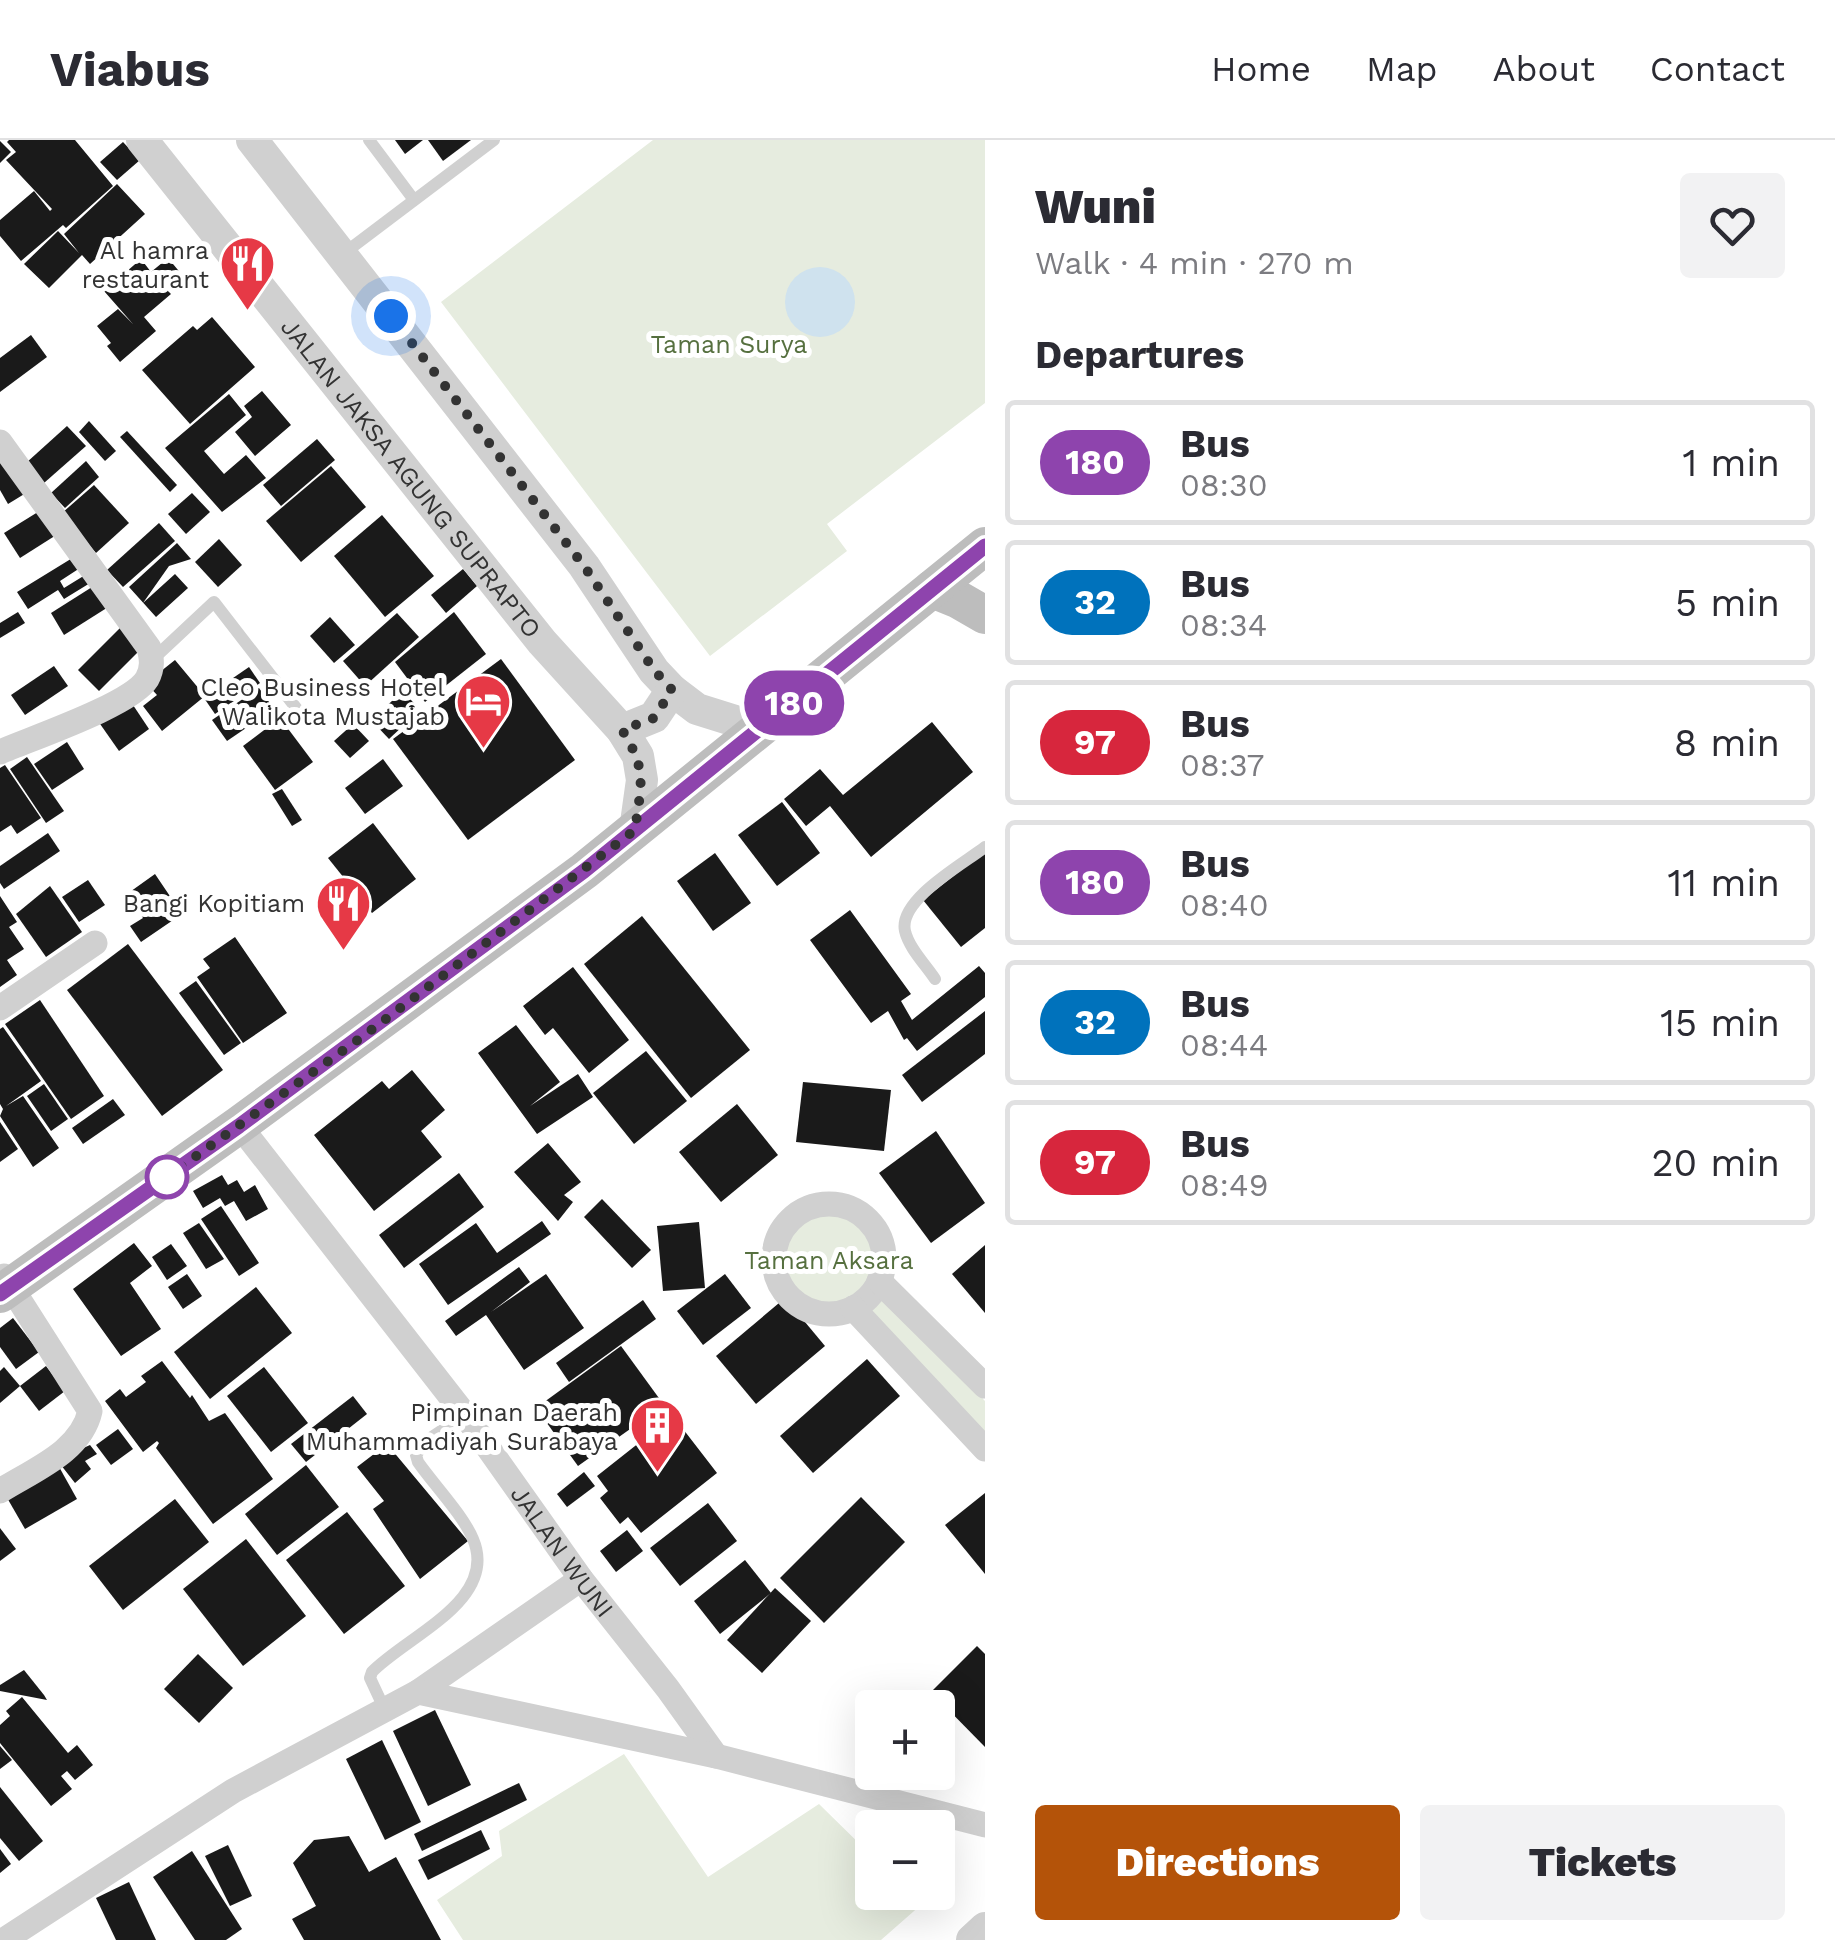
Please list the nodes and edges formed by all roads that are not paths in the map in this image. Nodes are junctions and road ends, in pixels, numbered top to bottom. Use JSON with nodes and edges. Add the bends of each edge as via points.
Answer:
{"nodes":[{"id":1,"x":252,"y":140,"type":"edge"},
{"id":2,"x":369,"y":140,"type":"edge"},
{"id":3,"x":494,"y":140,"type":"edge"},
{"id":4,"x":145,"y":142,"type":"edge"},
{"id":5,"x":414,"y":200,"type":"junction"},
{"id":6,"x":343,"y":254,"type":"junction"},
{"id":7,"x":0,"y":442,"type":"edge"},
{"id":8,"x":985,"y":546,"type":"edge"},
{"id":9,"x":932,"y":589,"type":"junction"},
{"id":10,"x":985,"y":616,"type":"edge"},
{"id":11,"x":152,"y":660,"type":"junction"},
{"id":12,"x":672,"y":690,"type":"junction"},
{"id":13,"x":300,"y":713,"type":"dead end"},
{"id":14,"x":762,"y":729,"type":"junction"},
{"id":15,"x":622,"y":730,"type":"junction"},
{"id":16,"x":5,"y":741,"type":"edge"},
{"id":17,"x":635,"y":830,"type":"junction"},
{"id":18,"x":985,"y":848,"type":"edge"},
{"id":19,"x":95,"y":943,"type":"dead end"},
{"id":20,"x":935,"y":979,"type":"dead end"},
{"id":21,"x":0,"y":1008,"type":"edge"},
{"id":22,"x":239,"y":1126,"type":"junction"},
{"id":23,"x":879,"y":1281,"type":"junction"},
{"id":24,"x":4,"y":1284,"type":"edge"},
{"id":25,"x":854,"y":1308,"type":"junction"},
{"id":26,"x":985,"y":1386,"type":"edge"},
{"id":27,"x":466,"y":1416,"type":"junction"},
{"id":28,"x":985,"y":1450,"type":"edge"},
{"id":29,"x":0,"y":1490,"type":"edge"},
{"id":30,"x":581,"y":1579,"type":"junction"},
{"id":31,"x":418,"y":1692,"type":"junction"},
{"id":32,"x":384,"y":1708,"type":"junction"},
{"id":33,"x":716,"y":1756,"type":"junction"},
{"id":34,"x":985,"y":1825,"type":"edge"},
{"id":35,"x":985,"y":1928,"type":"edge"},
{"id":36,"x":4,"y":1940,"type":"edge"},
{"id":37,"x":972,"y":1940,"type":"edge"}],
"edges":[{"from":1,"to":6,"type":"street"},
{"from":2,"to":5,"type":"lane"},
{"from":3,"to":5,"type":"lane"},
{"from":4,"to":15,"type":"street","name":"JALAN JAKSA AGUNG SUPRAPTO","via":[[542,642]]},
{"from":5,"to":6,"type":"lane"},
{"from":6,"to":12,"type":"street"},
{"from":7,"to":11,"type":"street"},
{"from":8,"to":9,"type":"main road"},
{"from":9,"to":10,"type":"main road"},
{"from":9,"to":14,"type":"main road"},
{"from":11,"to":13,"type":"lane","via":[[214,602]]},
{"from":11,"to":16,"type":"street","via":[[140,688],[103,709]]},
{"from":12,"to":14,"type":"street","via":[[697,709]]},
{"from":12,"to":15,"type":"street","via":[[654,718]]},
{"from":14,"to":17,"type":"main road"},
{"from":15,"to":17,"type":"street","name":"JALAN JAKSA AGUNG SUPRAPTO","via":[[638,756],[642,780]]},
{"from":17,"to":22,"type":"main road"},
{"from":18,"to":20,"type":"lane","via":[[906,911],[907,937]]},
{"from":19,"to":21,"type":"street"},
{"from":22,"to":24,"type":"main road"},
{"from":22,"to":27,"type":"street","name":"JALAN WUNI"},
{"from":23,"to":25,"type":"street"},
{"from":23,"to":25,"type":"street","via":[[883,1246],[876,1229],[848,1207],[812,1206],[783,1228],[774,1262],[787,1296],[818,1313]]},
{"from":23,"to":26,"type":"street"},
{"from":24,"to":29,"type":"street","via":[[90,1411],[75,1442]]},
{"from":25,"to":28,"type":"street"},
{"from":27,"to":30,"type":"street","name":"JALAN WUNI"},
{"from":27,"to":32,"type":"lane","via":[[416,1456],[473,1536],[476,1581],[462,1600],[372,1672]]},
{"from":30,"to":31,"type":"street"},
{"from":30,"to":33,"type":"street","name":"JALAN WUNI"},
{"from":31,"to":32,"type":"street"},
{"from":31,"to":33,"type":"street"},
{"from":32,"to":36,"type":"street","via":[[233,1791]]},
{"from":33,"to":34,"type":"street"},
{"from":35,"to":37,"type":"street"}]}
